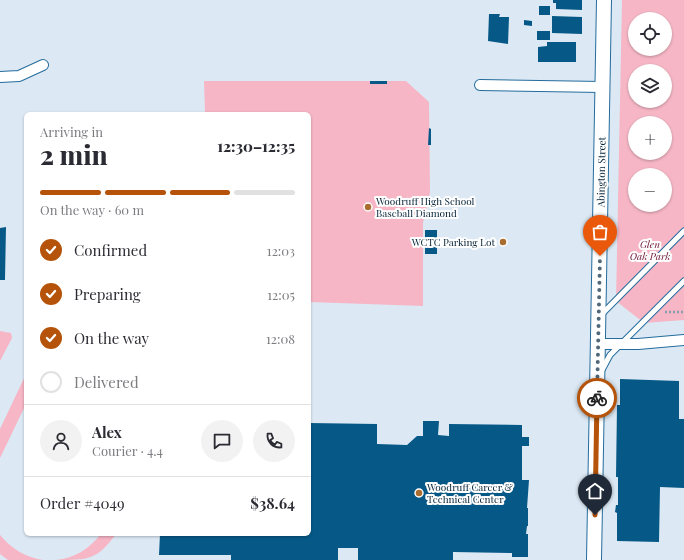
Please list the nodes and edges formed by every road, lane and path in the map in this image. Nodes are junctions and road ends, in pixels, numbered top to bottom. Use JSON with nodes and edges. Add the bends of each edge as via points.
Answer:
{"nodes":[{"id":1,"x":604,"y":0,"type":"edge"},
{"id":2,"x":43,"y":65,"type":"dead end"},
{"id":3,"x":0,"y":77,"type":"edge"},
{"id":4,"x":480,"y":84,"type":"dead end"},
{"id":5,"x":602,"y":87,"type":"junction"},
{"id":6,"x":684,"y":232,"type":"edge"},
{"id":7,"x":684,"y":281,"type":"edge"},
{"id":8,"x":665,"y":312,"type":"dead end"},
{"id":9,"x":684,"y":312,"type":"edge"},
{"id":10,"x":599,"y":318,"type":"junction"},
{"id":11,"x":684,"y":340,"type":"edge"},
{"id":12,"x":622,"y":343,"type":"junction"},
{"id":13,"x":598,"y":344,"type":"junction"},
{"id":14,"x":598,"y":380,"type":"junction"},
{"id":15,"x":594,"y":560,"type":"edge"}],
"edges":[{"from":1,"to":5,"type":"street","name":"Abington Street"},
{"from":2,"to":3,"type":"street","via":[[19,76]]},
{"from":4,"to":5,"type":"street"},
{"from":5,"to":10,"type":"street","name":"Abington Street"},
{"from":6,"to":10,"type":"lane"},
{"from":7,"to":12,"type":"lane"},
{"from":8,"to":9,"type":"path"},
{"from":10,"to":13,"type":"street","name":"Abington Street"},
{"from":11,"to":12,"type":"street"},
{"from":12,"to":13,"type":"street"},
{"from":12,"to":14,"type":"lane","via":[[607,360]]},
{"from":13,"to":14,"type":"street","name":"Abington Street"},
{"from":14,"to":15,"type":"street","name":"Abington Street"}]}
